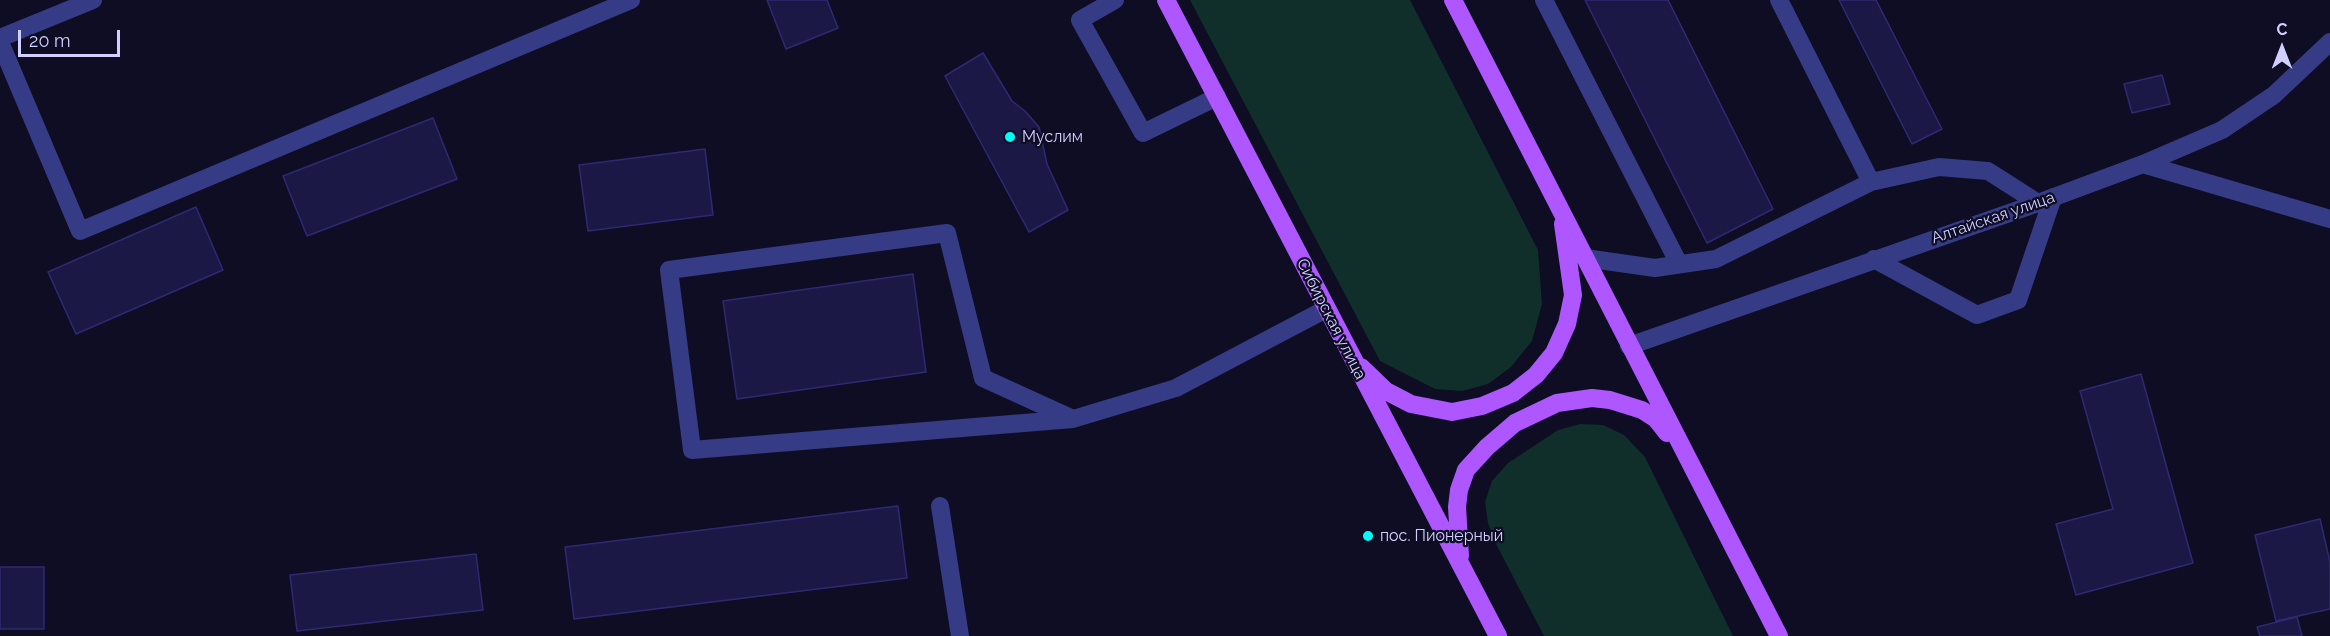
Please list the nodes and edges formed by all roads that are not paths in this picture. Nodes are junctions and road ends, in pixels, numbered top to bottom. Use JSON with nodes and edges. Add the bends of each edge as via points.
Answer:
{"nodes":[{"id":1,"x":93,"y":0,"type":"edge"},
{"id":2,"x":632,"y":0,"type":"edge"},
{"id":3,"x":1115,"y":0,"type":"edge"},
{"id":4,"x":1166,"y":0,"type":"edge"},
{"id":5,"x":1453,"y":0,"type":"edge"},
{"id":6,"x":1544,"y":0,"type":"edge"},
{"id":7,"x":1779,"y":0,"type":"edge"},
{"id":8,"x":0,"y":40,"type":"edge"},
{"id":9,"x":2330,"y":42,"type":"edge"},
{"id":10,"x":1217,"y":97,"type":"junction"},
{"id":11,"x":2143,"y":164,"type":"junction"},
{"id":12,"x":1870,"y":182,"type":"junction"},
{"id":13,"x":2046,"y":200,"type":"junction"},
{"id":14,"x":1560,"y":207,"type":"junction"},
{"id":15,"x":2330,"y":219,"type":"edge"},
{"id":16,"x":1585,"y":258,"type":"junction"},
{"id":17,"x":1874,"y":259,"type":"junction"},
{"id":18,"x":1679,"y":264,"type":"junction"},
{"id":19,"x":1326,"y":309,"type":"junction"},
{"id":20,"x":1629,"y":346,"type":"junction"},
{"id":21,"x":1351,"y":358,"type":"junction"},
{"id":22,"x":1073,"y":419,"type":"junction"},
{"id":23,"x":1685,"y":455,"type":"junction"},
{"id":24,"x":940,"y":506,"type":"dead end"},
{"id":25,"x":1461,"y":568,"type":"junction"},
{"id":26,"x":960,"y":636,"type":"edge"},
{"id":27,"x":1498,"y":636,"type":"edge"},
{"id":28,"x":1779,"y":636,"type":"edge"}],
"edges":[{"from":1,"to":8,"type":"lane"},
{"from":2,"to":8,"type":"lane","via":[[80,231]]},
{"from":3,"to":10,"type":"lane","via":[[1080,20],[1143,133]]},
{"from":4,"to":10,"type":"main road","name":"Сибирская улица"},
{"from":5,"to":14,"type":"main road"},
{"from":6,"to":18,"type":"lane"},
{"from":7,"to":12,"type":"lane"},
{"from":9,"to":11,"type":"lane","name":"Алтайская улица","via":[[2274,95],[2222,130]]},
{"from":10,"to":19,"type":"main road","name":"Сибирская улица"},
{"from":11,"to":13,"type":"lane","name":"Алтайская улица"},
{"from":11,"to":15,"type":"lane"},
{"from":12,"to":13,"type":"lane","via":[[1939,167],[1988,171]]},
{"from":12,"to":18,"type":"lane","via":[[1716,259]]},
{"from":13,"to":17,"type":"lane","name":"Алтайская улица"},
{"from":13,"to":17,"type":"lane","via":[[2018,300],[1977,315]]},
{"from":14,"to":16,"type":"main road"},
{"from":14,"to":21,"type":"main road","via":[[1573,295],[1567,324],[1548,360],[1513,393],[1482,406],[1452,412],[1411,404],[1386,391]]},
{"from":16,"to":18,"type":"lane","via":[[1654,268]]},
{"from":16,"to":20,"type":"main road"},
{"from":17,"to":20,"type":"lane","name":"Алтайская улица"},
{"from":19,"to":21,"type":"main road","name":"Сибирская улица"},
{"from":19,"to":22,"type":"lane","via":[[1176,388]]},
{"from":20,"to":23,"type":"main road"},
{"from":21,"to":25,"type":"main road","name":"Сибирская улица"},
{"from":22,"to":22,"type":"lane","via":[[983,378],[947,233],[669,270],[692,450]]},
{"from":23,"to":25,"type":"main road","via":[[1656,419],[1626,404],[1574,399],[1535,412],[1515,423],[1466,470],[1457,507]]},
{"from":23,"to":28,"type":"main road"},
{"from":24,"to":26,"type":"lane"},
{"from":25,"to":27,"type":"main road","name":"Сибирская улица"}]}
